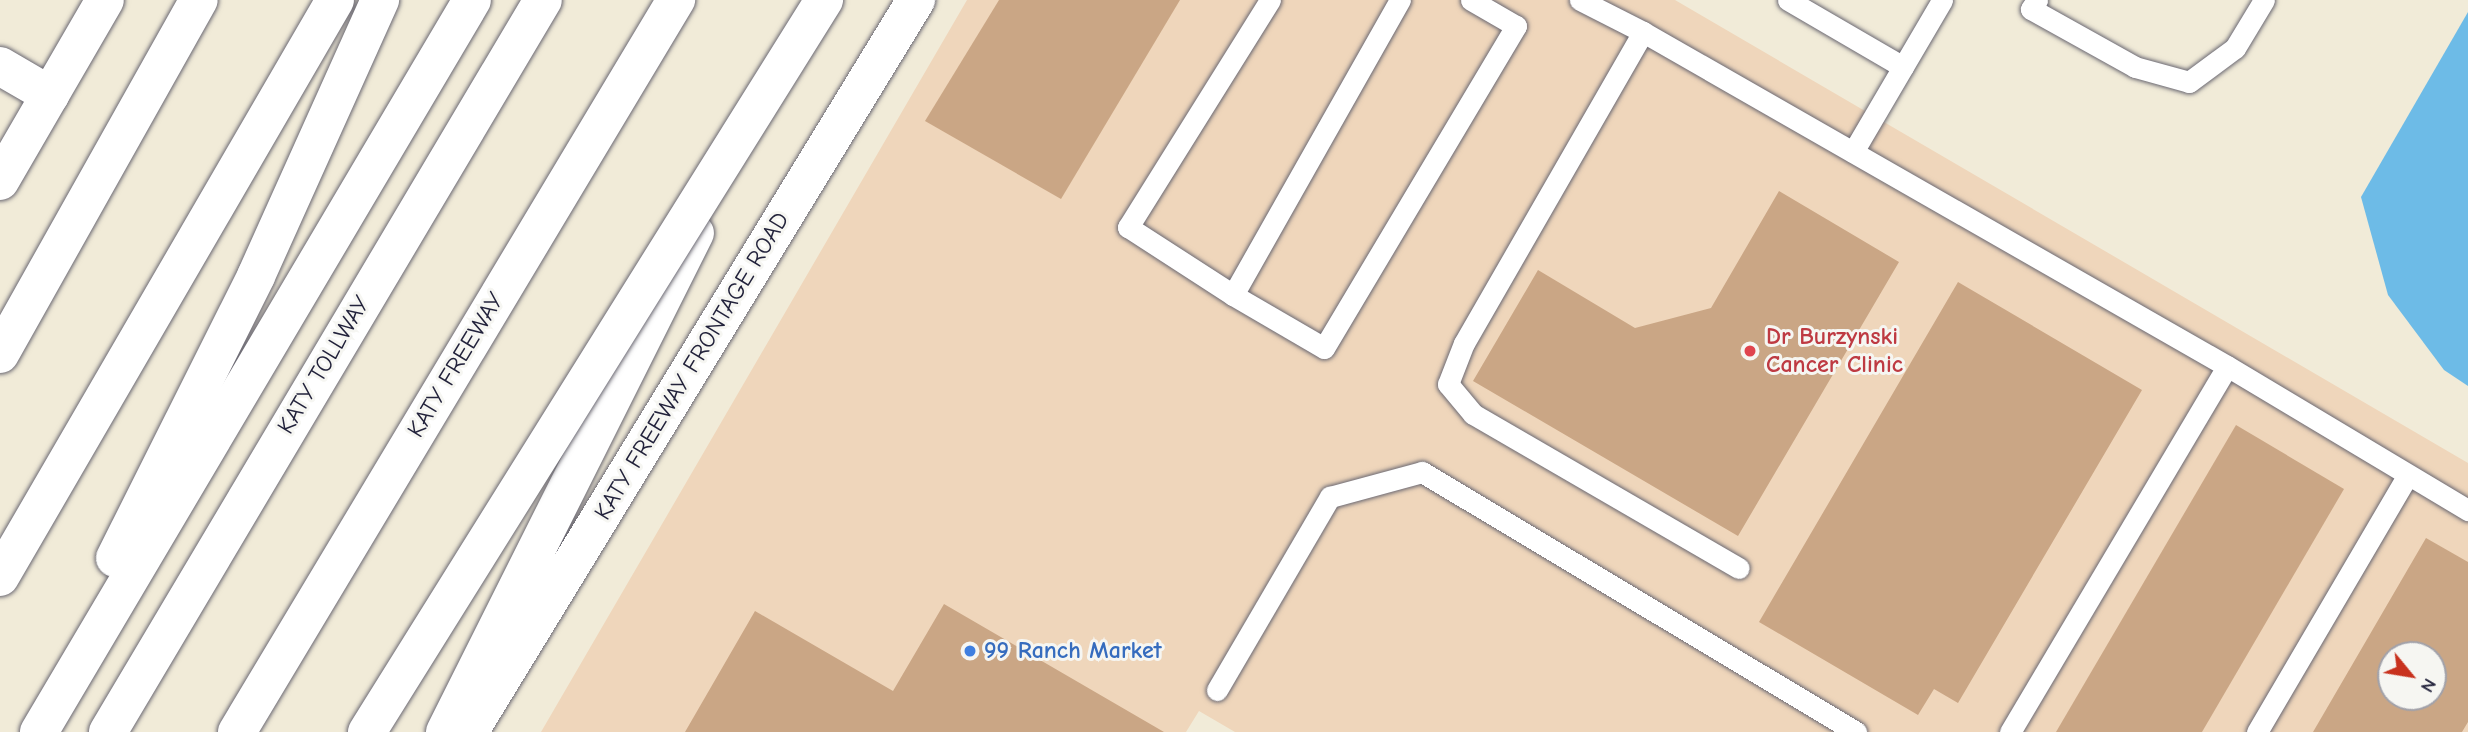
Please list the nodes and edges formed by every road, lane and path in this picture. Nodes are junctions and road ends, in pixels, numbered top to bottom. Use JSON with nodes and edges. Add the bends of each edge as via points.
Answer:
{"nodes":[{"id":1,"x":105,"y":0,"type":"edge"},
{"id":2,"x":199,"y":0,"type":"edge"},
{"id":3,"x":335,"y":0,"type":"edge"},
{"id":4,"x":380,"y":0,"type":"edge"},
{"id":5,"x":472,"y":0,"type":"edge"},
{"id":6,"x":543,"y":0,"type":"edge"},
{"id":7,"x":676,"y":0,"type":"edge"},
{"id":8,"x":812,"y":0,"type":"edge"},
{"id":9,"x":824,"y":0,"type":"edge"},
{"id":10,"x":916,"y":0,"type":"edge"},
{"id":11,"x":1270,"y":0,"type":"edge"},
{"id":12,"x":1400,"y":0,"type":"edge"},
{"id":13,"x":1471,"y":0,"type":"edge"},
{"id":14,"x":1580,"y":0,"type":"edge"},
{"id":15,"x":1788,"y":0,"type":"edge"},
{"id":16,"x":1942,"y":0,"type":"edge"},
{"id":17,"x":2037,"y":0,"type":"edge"},
{"id":18,"x":2264,"y":0,"type":"edge"},
{"id":19,"x":1643,"y":32,"type":"junction"},
{"id":20,"x":0,"y":66,"type":"edge"},
{"id":21,"x":1903,"y":67,"type":"junction"},
{"id":22,"x":50,"y":95,"type":"junction"},
{"id":23,"x":1853,"y":152,"type":"junction"},
{"id":24,"x":0,"y":181,"type":"edge"},
{"id":25,"x":1233,"y":295,"type":"junction"},
{"id":26,"x":0,"y":354,"type":"edge"},
{"id":27,"x":2227,"y":366,"type":"junction"},
{"id":28,"x":2407,"y":476,"type":"junction"},
{"id":29,"x":2468,"y":510,"type":"edge"},
{"id":30,"x":352,"y":539,"type":"junction"},
{"id":31,"x":1739,"y":568,"type":"dead end"},
{"id":32,"x":0,"y":577,"type":"edge"},
{"id":33,"x":1217,"y":690,"type":"dead end"},
{"id":34,"x":29,"y":732,"type":"edge"},
{"id":35,"x":39,"y":732,"type":"edge"},
{"id":36,"x":108,"y":732,"type":"edge"},
{"id":37,"x":211,"y":732,"type":"edge"},
{"id":38,"x":237,"y":732,"type":"edge"},
{"id":39,"x":367,"y":732,"type":"edge"},
{"id":40,"x":445,"y":732,"type":"edge"},
{"id":41,"x":470,"y":732,"type":"edge"},
{"id":42,"x":1856,"y":732,"type":"edge"},
{"id":43,"x":2010,"y":732,"type":"edge"},
{"id":44,"x":2257,"y":732,"type":"edge"}],
"edges":[{"from":1,"to":22,"type":"main road"},
{"from":2,"to":26,"type":"main road"},
{"from":3,"to":32,"type":"main road"},
{"from":4,"to":34,"type":"main road","via":[[256,276]]},
{"from":5,"to":35,"type":"main road"},
{"from":6,"to":36,"type":"main road","name":"KATY TOLLWAY"},
{"from":7,"to":30,"type":"main road","name":"KATY FREEWAY"},
{"from":8,"to":40,"type":"main road"},
{"from":9,"to":39,"type":"main road","bridge":true},
{"from":10,"to":41,"type":"main road","name":"KATY FREEWAY FRONTAGE ROAD"},
{"from":11,"to":25,"type":"lane","via":[[1128,227]]},
{"from":12,"to":25,"type":"lane"},
{"from":13,"to":25,"type":"lane","via":[[1516,26],[1324,348]]},
{"from":14,"to":19,"type":"lane"},
{"from":15,"to":21,"type":"lane"},
{"from":16,"to":21,"type":"lane"},
{"from":17,"to":18,"type":"lane","via":[[2031,9],[2134,67],[2189,82],[2235,48]]},
{"from":19,"to":23,"type":"lane"},
{"from":19,"to":31,"type":"lane","via":[[1464,343],[1448,384],[1474,414]]},
{"from":20,"to":22,"type":"main road"},
{"from":21,"to":23,"type":"lane"},
{"from":22,"to":24,"type":"main road"},
{"from":23,"to":27,"type":"lane"},
{"from":27,"to":28,"type":"lane"},
{"from":27,"to":43,"type":"lane"},
{"from":28,"to":29,"type":"lane"},
{"from":28,"to":44,"type":"lane"},
{"from":30,"to":37,"type":"main road"},
{"from":30,"to":38,"type":"main road","name":"KATY FREEWAY"},
{"from":33,"to":42,"type":"lane","via":[[1330,497],[1422,472]]}]}
